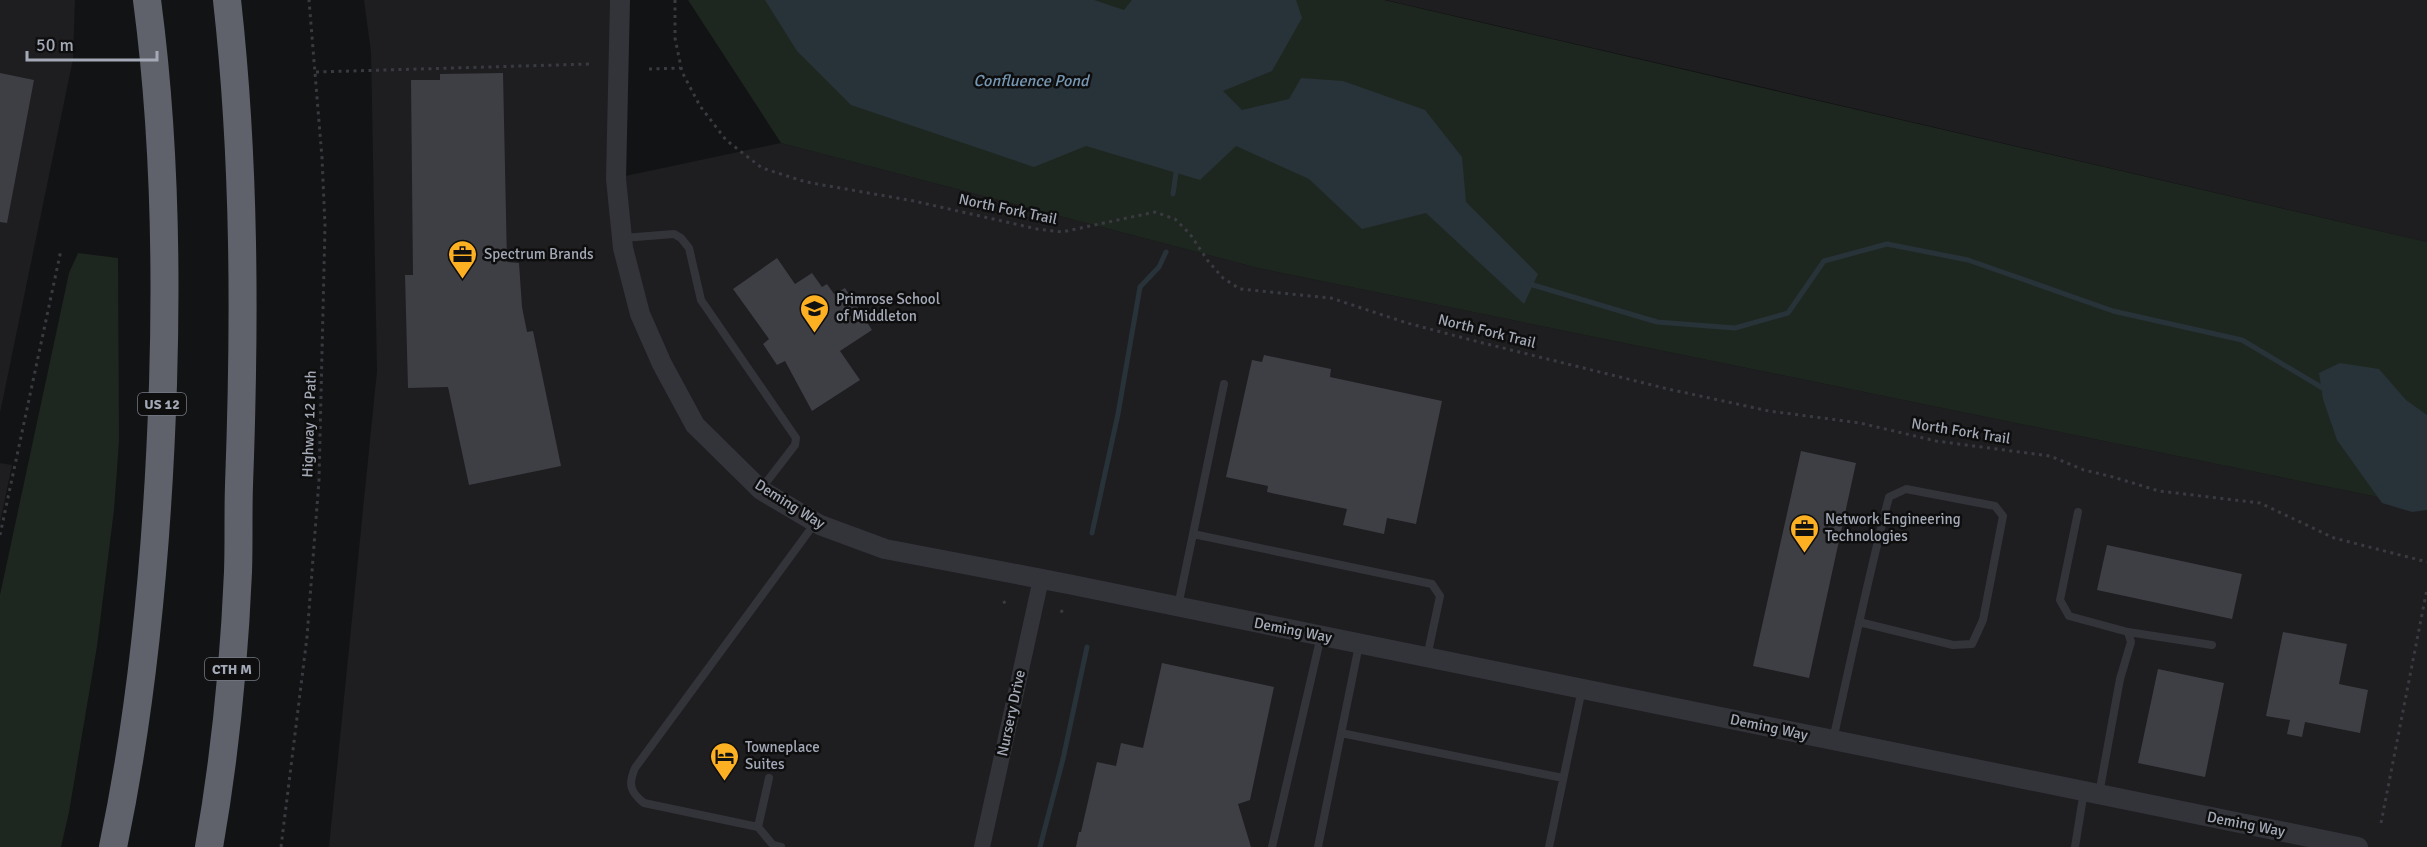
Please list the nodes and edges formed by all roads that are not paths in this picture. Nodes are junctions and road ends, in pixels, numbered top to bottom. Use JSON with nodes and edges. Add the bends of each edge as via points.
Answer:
{"nodes":[{"id":1,"x":147,"y":0,"type":"edge"},
{"id":2,"x":226,"y":0,"type":"edge"},
{"id":3,"x":620,"y":0,"type":"edge"},
{"id":4,"x":622,"y":238,"type":"junction"},
{"id":5,"x":1224,"y":384,"type":"dead end"},
{"id":6,"x":239,"y":489,"type":"junction"},
{"id":7,"x":761,"y":490,"type":"junction"},
{"id":8,"x":2078,"y":512,"type":"dead end"},
{"id":9,"x":815,"y":522,"type":"junction"},
{"id":10,"x":1193,"y":534,"type":"junction"},
{"id":11,"x":1041,"y":579,"type":"junction"},
{"id":12,"x":1178,"y":607,"type":"junction"},
{"id":13,"x":1859,"y":622,"type":"junction"},
{"id":14,"x":2128,"y":632,"type":"junction"},
{"id":15,"x":1322,"y":636,"type":"junction"},
{"id":16,"x":1359,"y":644,"type":"junction"},
{"id":17,"x":2212,"y":645,"type":"dead end"},
{"id":18,"x":1427,"y":657,"type":"junction"},
{"id":19,"x":1582,"y":689,"type":"junction"},
{"id":20,"x":1341,"y":733,"type":"junction"},
{"id":21,"x":1833,"y":740,"type":"junction"},
{"id":22,"x":769,"y":778,"type":"dead end"},
{"id":23,"x":1563,"y":778,"type":"junction"},
{"id":24,"x":2091,"y":793,"type":"junction"},
{"id":25,"x":758,"y":827,"type":"junction"},
{"id":26,"x":2326,"y":844,"type":"edge"},
{"id":27,"x":111,"y":847,"type":"edge"},
{"id":28,"x":190,"y":847,"type":"edge"},
{"id":29,"x":209,"y":847,"type":"edge"},
{"id":30,"x":781,"y":847,"type":"edge"},
{"id":31,"x":982,"y":847,"type":"edge"},
{"id":32,"x":1272,"y":847,"type":"edge"},
{"id":33,"x":1318,"y":847,"type":"edge"},
{"id":34,"x":1549,"y":847,"type":"edge"},
{"id":35,"x":2074,"y":847,"type":"edge"},
{"id":36,"x":2358,"y":847,"type":"edge"}],
"edges":[{"from":1,"to":27,"type":"highway","number":"US 12","via":[[161,130],[165,225],[161,452],[153,570],[122,806]]},
{"from":2,"to":6,"type":"highway","via":[[240,197],[243,369]]},
{"from":3,"to":4,"type":"street","name":"Deming Way","via":[[616,179]]},
{"from":4,"to":7,"type":"street","name":"Deming Way","via":[[640,314],[695,425]]},
{"from":4,"to":7,"type":"lane","via":[[674,234],[681,238],[689,248],[701,300],[796,438],[795,445]]},
{"from":5,"to":10,"type":"lane"},
{"from":6,"to":28,"type":"highway"},
{"from":6,"to":29,"type":"highway","number":"CTH M","via":[[230,692]]},
{"from":7,"to":9,"type":"street","name":"Deming Way"},
{"from":8,"to":14,"type":"lane","via":[[2060,600],[2069,616]]},
{"from":9,"to":11,"type":"street","name":"Deming Way","via":[[885,549]]},
{"from":9,"to":25,"type":"lane","via":[[631,778],[630,788],[644,803]]},
{"from":10,"to":12,"type":"lane"},
{"from":10,"to":18,"type":"lane","via":[[1431,584],[1440,596]]},
{"from":11,"to":12,"type":"street","name":"Deming Way"},
{"from":11,"to":31,"type":"street","name":"Nursery Drive"},
{"from":12,"to":15,"type":"street","name":"Deming Way"},
{"from":13,"to":13,"type":"lane","via":[[1889,497],[1906,489],[1995,506],[2003,516],[1983,620],[1972,644],[1953,645]]},
{"from":13,"to":21,"type":"lane"},
{"from":14,"to":17,"type":"lane"},
{"from":14,"to":24,"type":"lane","via":[[2130,642]]},
{"from":15,"to":16,"type":"street","name":"Deming Way"},
{"from":15,"to":32,"type":"lane"},
{"from":16,"to":18,"type":"street","name":"Deming Way"},
{"from":16,"to":20,"type":"lane"},
{"from":18,"to":19,"type":"street","name":"Deming Way"},
{"from":19,"to":21,"type":"street","name":"Deming Way"},
{"from":19,"to":23,"type":"lane"},
{"from":20,"to":23,"type":"lane"},
{"from":20,"to":33,"type":"lane"},
{"from":21,"to":24,"type":"street","name":"Deming Way"},
{"from":22,"to":25,"type":"lane"},
{"from":23,"to":34,"type":"lane"},
{"from":24,"to":26,"type":"street","name":"Deming Way"},
{"from":24,"to":35,"type":"lane"},
{"from":25,"to":30,"type":"lane","via":[[773,845]]},
{"from":26,"to":36,"type":"street","name":"Deming Way"}]}
